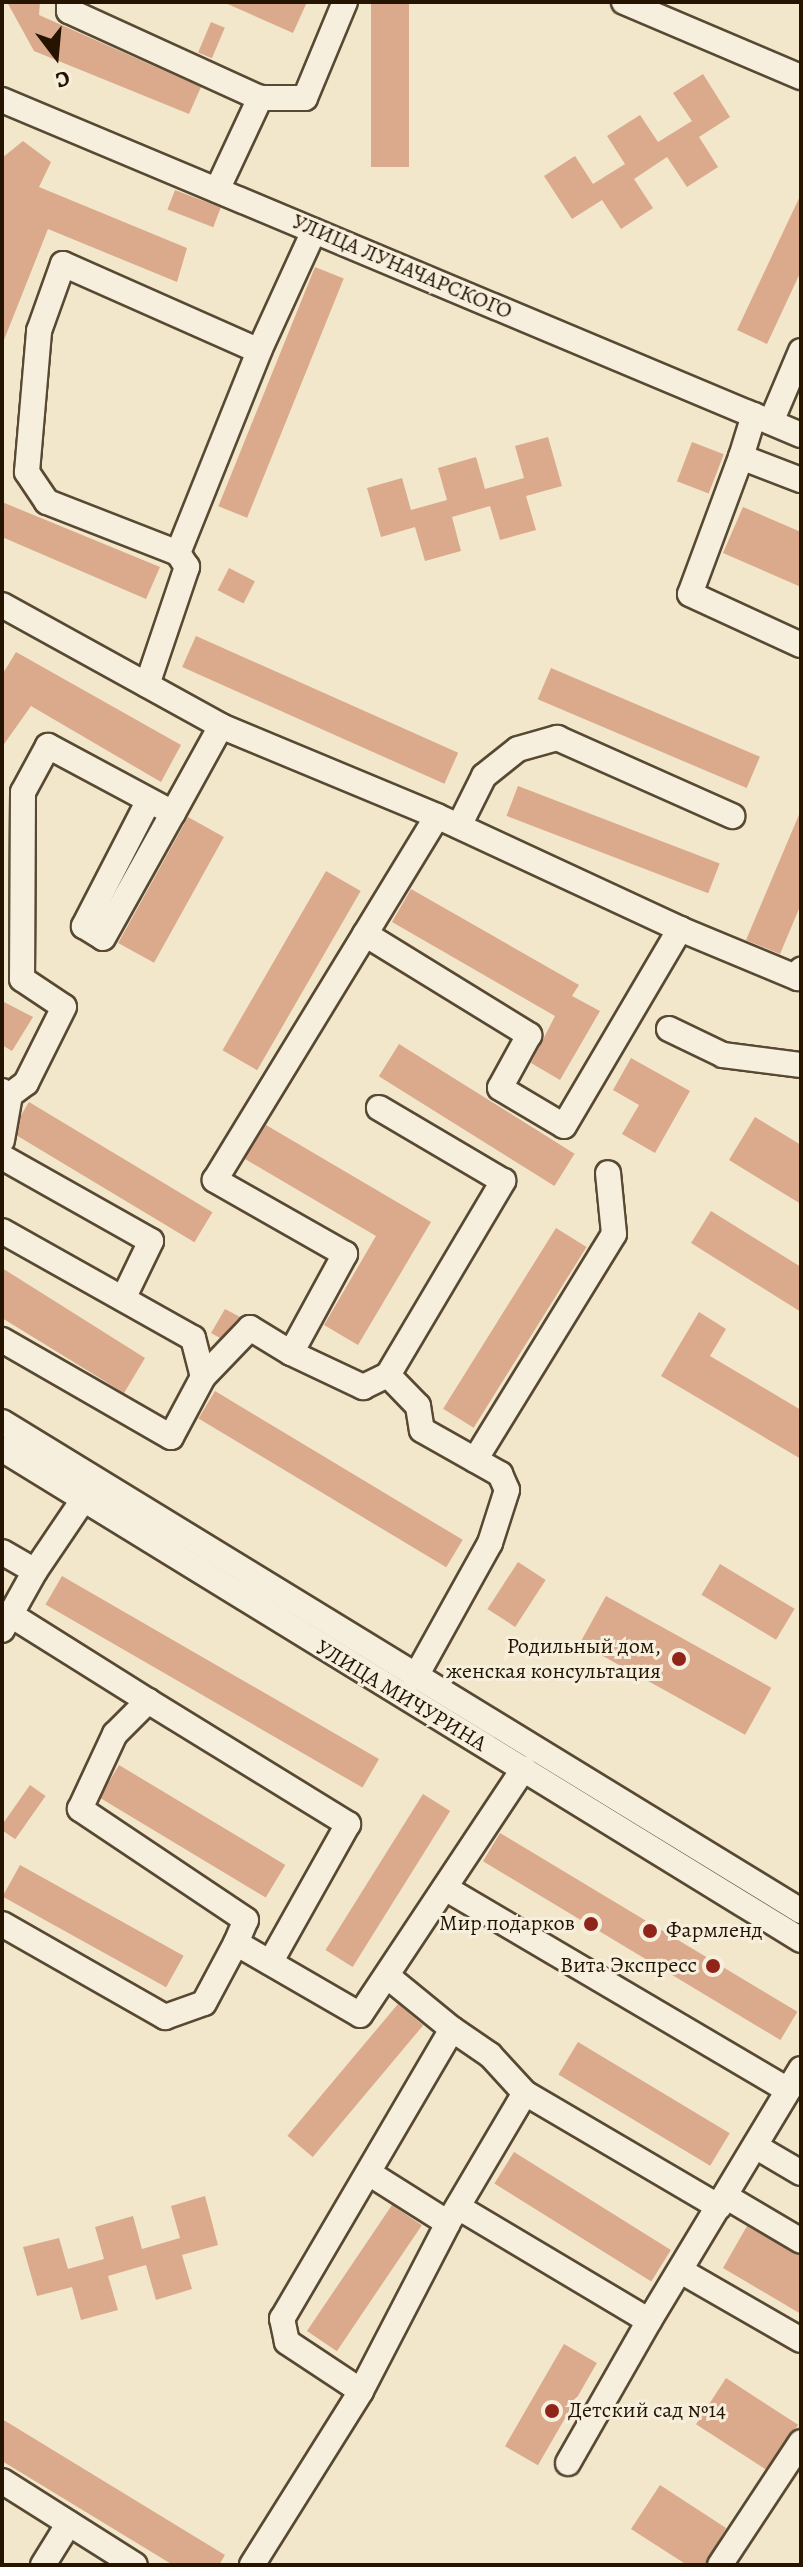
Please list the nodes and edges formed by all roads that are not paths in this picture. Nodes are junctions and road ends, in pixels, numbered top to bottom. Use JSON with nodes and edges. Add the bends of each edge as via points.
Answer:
{"nodes":[{"id":1,"x":69,"y":2,"type":"edge"},
{"id":2,"x":345,"y":2,"type":"edge"},
{"id":3,"x":624,"y":2,"type":"edge"},
{"id":4,"x":801,"y":77,"type":"edge"},
{"id":5,"x":260,"y":98,"type":"junction"},
{"id":6,"x":2,"y":100,"type":"edge"},
{"id":7,"x":217,"y":190,"type":"junction"},
{"id":8,"x":314,"y":231,"type":"junction"},
{"id":9,"x":259,"y":351,"type":"junction"},
{"id":10,"x":801,"y":351,"type":"edge"},
{"id":11,"x":763,"y":418,"type":"junction"},
{"id":12,"x":801,"y":435,"type":"edge"},
{"id":13,"x":741,"y":457,"type":"junction"},
{"id":14,"x":801,"y":480,"type":"edge"},
{"id":15,"x":178,"y":553,"type":"junction"},
{"id":16,"x":2,"y":605,"type":"edge"},
{"id":17,"x":801,"y":645,"type":"edge"},
{"id":18,"x":147,"y":685,"type":"junction"},
{"id":19,"x":221,"y":726,"type":"junction"},
{"id":20,"x":148,"y":802,"type":"junction"},
{"id":21,"x":173,"y":813,"type":"junction"},
{"id":22,"x":732,"y":816,"type":"dead end"},
{"id":23,"x":448,"y":821,"type":"junction"},
{"id":24,"x":680,"y":929,"type":"junction"},
{"id":25,"x":365,"y":934,"type":"junction"},
{"id":26,"x":801,"y":970,"type":"edge"},
{"id":27,"x":669,"y":1029,"type":"dead end"},
{"id":28,"x":801,"y":1065,"type":"edge"},
{"id":29,"x":6,"y":1093,"type":"edge"},
{"id":30,"x":379,"y":1108,"type":"dead end"},
{"id":31,"x":2,"y":1140,"type":"edge"},
{"id":32,"x":2,"y":1157,"type":"edge"},
{"id":33,"x":608,"y":1173,"type":"dead end"},
{"id":34,"x":2,"y":1231,"type":"edge"},
{"id":35,"x":123,"y":1299,"type":"junction"},
{"id":36,"x":2,"y":1340,"type":"edge"},
{"id":37,"x":291,"y":1353,"type":"junction"},
{"id":38,"x":388,"y":1375,"type":"junction"},
{"id":39,"x":203,"y":1377,"type":"junction"},
{"id":40,"x":2,"y":1422,"type":"edge"},
{"id":41,"x":2,"y":1449,"type":"edge"},
{"id":42,"x":475,"y":1460,"type":"junction"},
{"id":43,"x":83,"y":1500,"type":"junction"},
{"id":44,"x":2,"y":1552,"type":"edge"},
{"id":45,"x":35,"y":1571,"type":"junction"},
{"id":46,"x":6,"y":1622,"type":"edge"},
{"id":47,"x":415,"y":1678,"type":"junction"},
{"id":48,"x":148,"y":1701,"type":"junction"},
{"id":49,"x":524,"y":1768,"type":"junction"},
{"id":50,"x":445,"y":1888,"type":"junction"},
{"id":51,"x":801,"y":1911,"type":"edge"},
{"id":52,"x":2,"y":1924,"type":"edge"},
{"id":53,"x":801,"y":1940,"type":"edge"},
{"id":54,"x":236,"y":1943,"type":"junction"},
{"id":55,"x":270,"y":1963,"type":"junction"},
{"id":56,"x":387,"y":1976,"type":"junction"},
{"id":57,"x":452,"y":2029,"type":"junction"},
{"id":58,"x":795,"y":2080,"type":"edge"},
{"id":59,"x":525,"y":2093,"type":"junction"},
{"id":60,"x":755,"y":2146,"type":"junction"},
{"id":61,"x":369,"y":2173,"type":"junction"},
{"id":62,"x":801,"y":2173,"type":"edge"},
{"id":63,"x":722,"y":2201,"type":"junction"},
{"id":64,"x":453,"y":2215,"type":"junction"},
{"id":65,"x":801,"y":2241,"type":"edge"},
{"id":66,"x":681,"y":2271,"type":"junction"},
{"id":67,"x":649,"y":2321,"type":"junction"},
{"id":68,"x":801,"y":2340,"type":"edge"},
{"id":69,"x":361,"y":2391,"type":"junction"},
{"id":70,"x":801,"y":2442,"type":"edge"},
{"id":71,"x":568,"y":2463,"type":"dead end"},
{"id":72,"x":2,"y":2481,"type":"edge"},
{"id":73,"x":69,"y":2523,"type":"junction"},
{"id":74,"x":43,"y":2565,"type":"edge"},
{"id":75,"x":135,"y":2565,"type":"edge"},
{"id":76,"x":252,"y":2565,"type":"edge"},
{"id":77,"x":720,"y":2565,"type":"edge"}],
"edges":[{"from":1,"to":5,"type":"street","via":[[69,11]]},
{"from":2,"to":5,"type":"street","via":[[305,98]]},
{"from":3,"to":4,"type":"street"},
{"from":5,"to":7,"type":"street"},
{"from":6,"to":7,"type":"street","name":"УЛИЦА ЛУНАЧАРСКОГО"},
{"from":7,"to":8,"type":"street","name":"УЛИЦА ЛУНАЧАРСКОГО"},
{"from":8,"to":9,"type":"street"},
{"from":8,"to":11,"type":"street","name":"УЛИЦА ЛУНАЧАРСКОГО"},
{"from":9,"to":15,"type":"street"},
{"from":9,"to":15,"type":"street","via":[[63,264],[39,331],[27,472],[47,502]]},
{"from":10,"to":11,"type":"street"},
{"from":11,"to":12,"type":"street","name":"УЛИЦА ЛУНАЧАРСКОГО"},
{"from":11,"to":13,"type":"street"},
{"from":13,"to":14,"type":"street"},
{"from":13,"to":17,"type":"street","via":[[690,594]]},
{"from":15,"to":18,"type":"street","via":[[187,567]]},
{"from":16,"to":18,"type":"street"},
{"from":18,"to":19,"type":"street"},
{"from":19,"to":21,"type":"street"},
{"from":19,"to":23,"type":"street"},
{"from":20,"to":21,"type":"street"},
{"from":20,"to":21,"type":"street","via":[[84,926],[103,938]]},
{"from":20,"to":29,"type":"street","via":[[48,746],[23,792],[22,979],[64,1007],[26,1083]]},
{"from":22,"to":23,"type":"street","via":[[557,738],[518,749],[484,776]]},
{"from":23,"to":24,"type":"street"},
{"from":23,"to":25,"type":"street"},
{"from":24,"to":25,"type":"street","via":[[564,1126],[500,1088],[529,1035]]},
{"from":24,"to":26,"type":"street","via":[[798,978]]},
{"from":25,"to":37,"type":"street","via":[[215,1180],[345,1254]]},
{"from":27,"to":28,"type":"street","via":[[723,1055]]},
{"from":29,"to":31,"type":"street"},
{"from":30,"to":38,"type":"street","via":[[503,1181]]},
{"from":32,"to":35,"type":"street","via":[[151,1241]]},
{"from":33,"to":42,"type":"street","via":[[614,1234]]},
{"from":34,"to":35,"type":"street"},
{"from":35,"to":39,"type":"street","via":[[193,1338]]},
{"from":36,"to":39,"type":"street","via":[[171,1437]]},
{"from":37,"to":38,"type":"street","via":[[363,1387]]},
{"from":37,"to":39,"type":"street","via":[[250,1328]]},
{"from":38,"to":42,"type":"street","via":[[418,1406],[422,1430]]},
{"from":40,"to":47,"type":"street","name":"УЛИЦА МИЧУРИНА"},
{"from":41,"to":43,"type":"street","name":"УЛИЦА МИЧУРИНА"},
{"from":42,"to":47,"type":"street","via":[[500,1474],[505,1511]]},
{"from":43,"to":45,"type":"street"},
{"from":43,"to":49,"type":"street","name":"УЛИЦА МИЧУРИНА"},
{"from":44,"to":45,"type":"street"},
{"from":45,"to":46,"type":"street"},
{"from":46,"to":48,"type":"street"},
{"from":47,"to":51,"type":"street","name":"УЛИЦА МИЧУРИНА"},
{"from":48,"to":54,"type":"street","via":[[115,1734],[80,1809],[246,1920]]},
{"from":48,"to":55,"type":"street","via":[[348,1824]]},
{"from":49,"to":50,"type":"street"},
{"from":49,"to":53,"type":"street","name":"УЛИЦА МИЧУРИНА"},
{"from":50,"to":56,"type":"street"},
{"from":50,"to":58,"type":"street"},
{"from":52,"to":54,"type":"street","via":[[165,2017],[204,2003]]},
{"from":54,"to":55,"type":"street"},
{"from":55,"to":56,"type":"street","via":[[360,2015]]},
{"from":56,"to":57,"type":"street"},
{"from":57,"to":59,"type":"street","via":[[490,2055]]},
{"from":57,"to":61,"type":"street"},
{"from":58,"to":60,"type":"street"},
{"from":59,"to":63,"type":"street"},
{"from":59,"to":64,"type":"street"},
{"from":60,"to":62,"type":"street"},
{"from":60,"to":63,"type":"street"},
{"from":61,"to":64,"type":"street"},
{"from":61,"to":69,"type":"street","via":[[282,2319],[287,2342]]},
{"from":63,"to":65,"type":"street"},
{"from":63,"to":66,"type":"street"},
{"from":64,"to":67,"type":"street"},
{"from":64,"to":69,"type":"street"},
{"from":66,"to":67,"type":"street"},
{"from":66,"to":68,"type":"street"},
{"from":67,"to":71,"type":"street"},
{"from":69,"to":76,"type":"street"},
{"from":70,"to":77,"type":"street"},
{"from":72,"to":73,"type":"street"},
{"from":73,"to":74,"type":"street"},
{"from":73,"to":75,"type":"street"}]}
